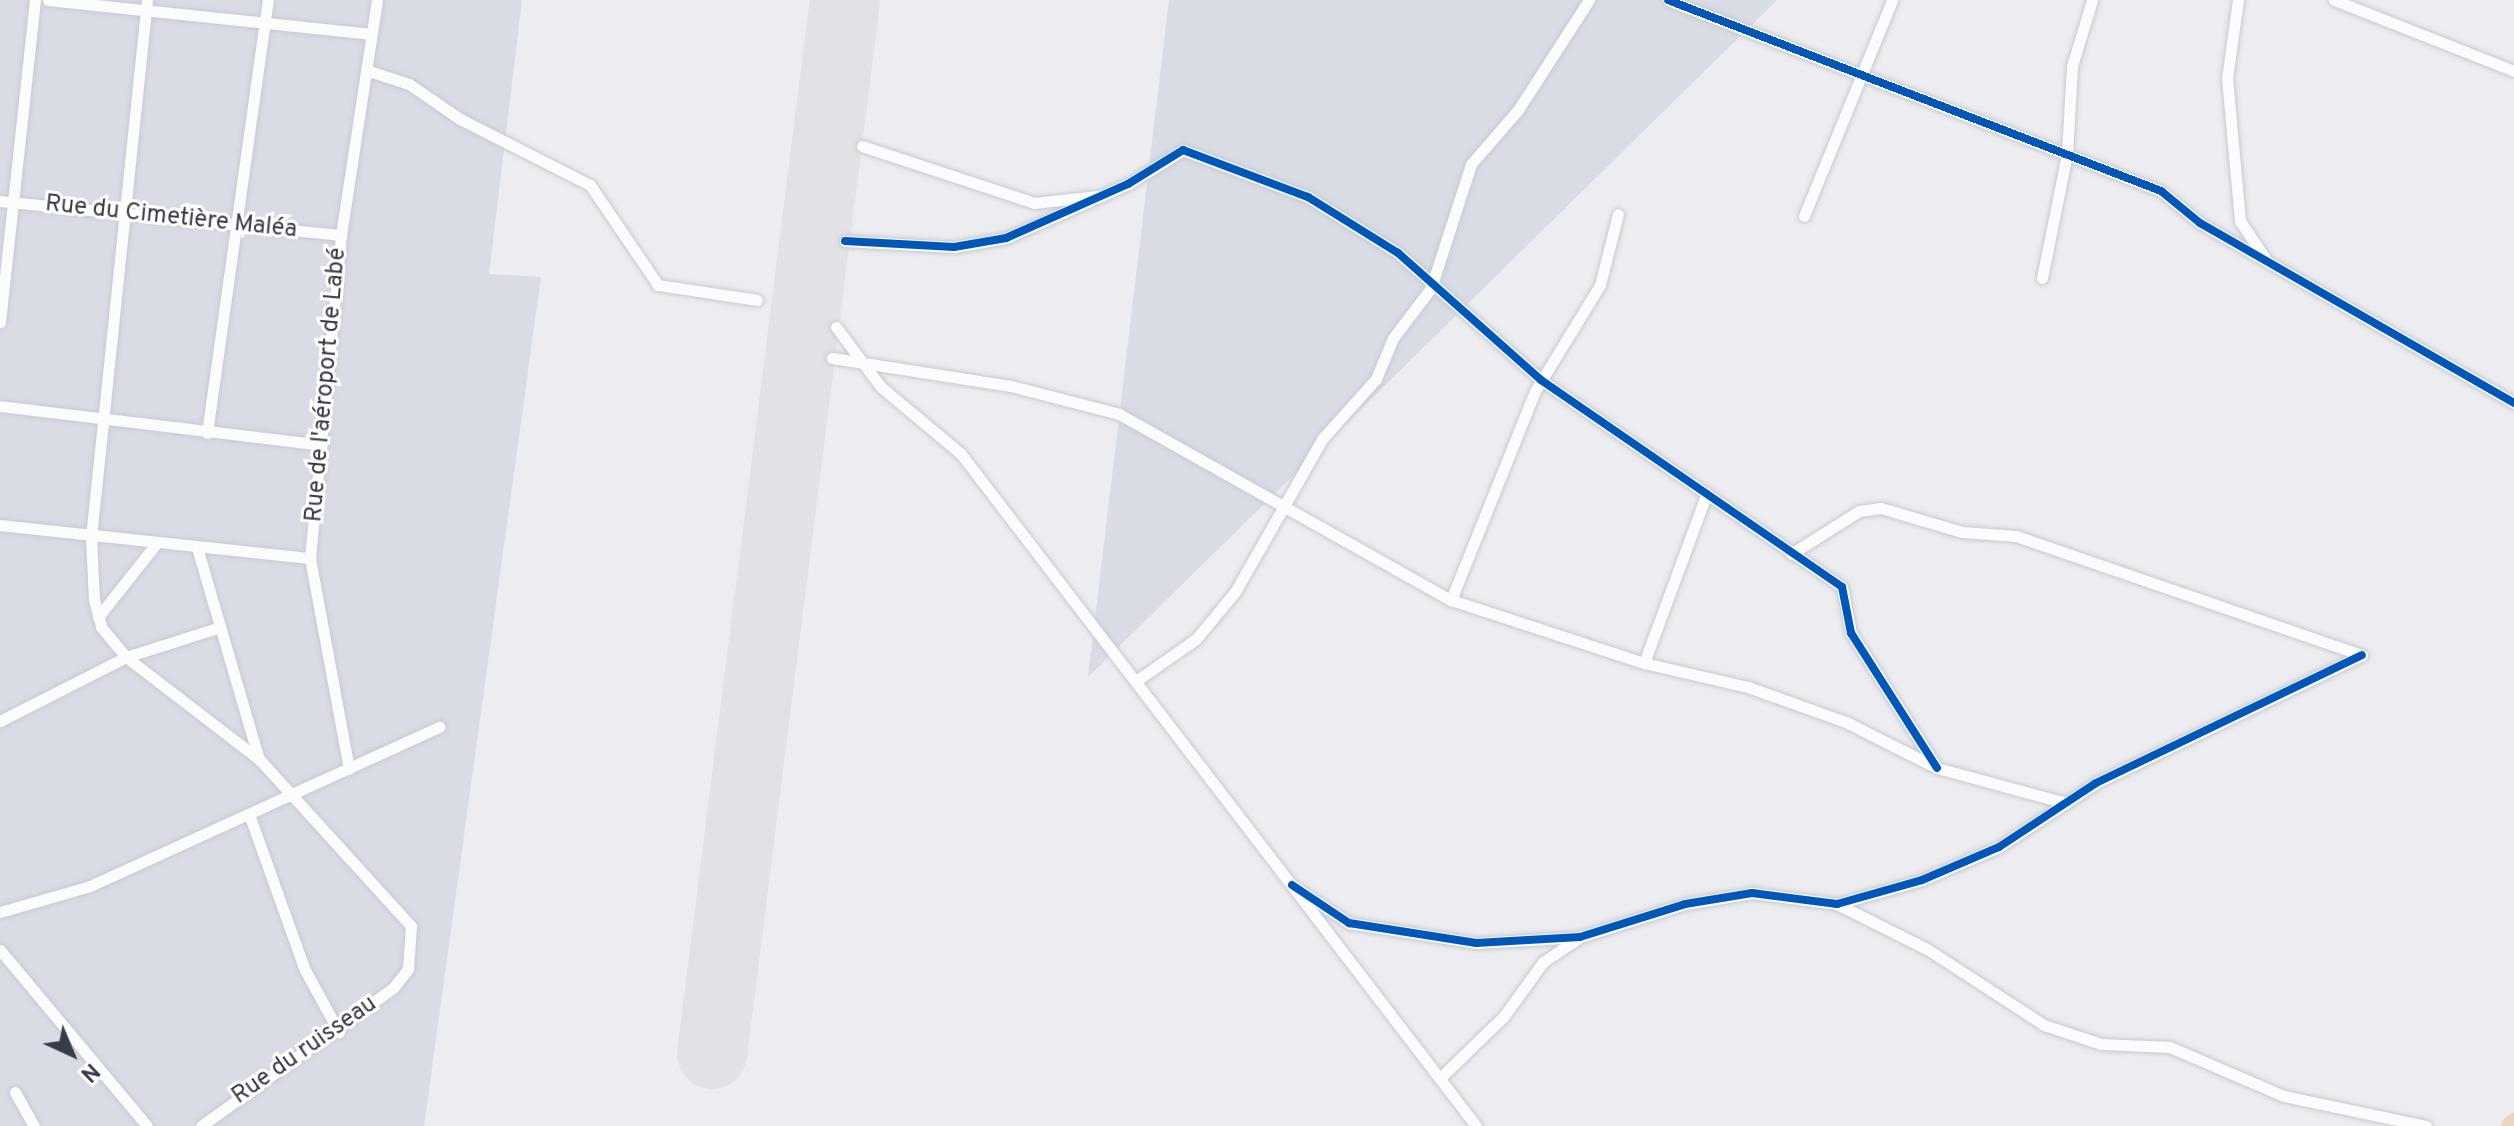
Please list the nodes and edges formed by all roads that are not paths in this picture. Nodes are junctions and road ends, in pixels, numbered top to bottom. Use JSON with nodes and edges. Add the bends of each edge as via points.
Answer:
{"nodes":[{"id":1,"x":35,"y":0,"type":"edge"},
{"id":2,"x":48,"y":0,"type":"edge"},
{"id":3,"x":268,"y":0,"type":"edge"},
{"id":4,"x":377,"y":0,"type":"edge"},
{"id":5,"x":1589,"y":0,"type":"edge"},
{"id":6,"x":1668,"y":0,"type":"edge"},
{"id":7,"x":1892,"y":0,"type":"edge"},
{"id":8,"x":2092,"y":0,"type":"edge"},
{"id":9,"x":2238,"y":0,"type":"edge"},
{"id":10,"x":2334,"y":0,"type":"edge"},
{"id":11,"x":147,"y":5,"type":"edge"},
{"id":12,"x":264,"y":23,"type":"junction"},
{"id":13,"x":371,"y":34,"type":"junction"},
{"id":14,"x":366,"y":70,"type":"junction"},
{"id":15,"x":2514,"y":71,"type":"edge"},
{"id":16,"x":1865,"y":77,"type":"junction"},
{"id":17,"x":862,"y":146,"type":"dead end"},
{"id":18,"x":2067,"y":154,"type":"junction"},
{"id":19,"x":1102,"y":196,"type":"junction"},
{"id":20,"x":0,"y":201,"type":"edge"},
{"id":21,"x":13,"y":202,"type":"junction"},
{"id":22,"x":125,"y":213,"type":"junction"},
{"id":23,"x":1618,"y":214,"type":"dead end"},
{"id":24,"x":1804,"y":216,"type":"dead end"},
{"id":25,"x":236,"y":224,"type":"junction"},
{"id":26,"x":341,"y":235,"type":"junction"},
{"id":27,"x":845,"y":241,"type":"dead end"},
{"id":28,"x":2268,"y":262,"type":"junction"},
{"id":29,"x":2042,"y":278,"type":"dead end"},
{"id":30,"x":1431,"y":288,"type":"junction"},
{"id":31,"x":757,"y":300,"type":"dead end"},
{"id":32,"x":0,"y":322,"type":"edge"},
{"id":33,"x":836,"y":327,"type":"dead end"},
{"id":34,"x":832,"y":358,"type":"dead end"},
{"id":35,"x":861,"y":361,"type":"junction"},
{"id":36,"x":1541,"y":380,"type":"junction"},
{"id":37,"x":2514,"y":403,"type":"edge"},
{"id":38,"x":0,"y":406,"type":"edge"},
{"id":39,"x":104,"y":420,"type":"junction"},
{"id":40,"x":207,"y":433,"type":"junction"},
{"id":41,"x":322,"y":445,"type":"junction"},
{"id":42,"x":1705,"y":498,"type":"junction"},
{"id":43,"x":1281,"y":509,"type":"junction"},
{"id":44,"x":0,"y":525,"type":"edge"},
{"id":45,"x":91,"y":537,"type":"junction"},
{"id":46,"x":155,"y":545,"type":"junction"},
{"id":47,"x":198,"y":551,"type":"junction"},
{"id":48,"x":1791,"y":554,"type":"junction"},
{"id":49,"x":310,"y":558,"type":"junction"},
{"id":50,"x":1451,"y":600,"type":"junction"},
{"id":51,"x":98,"y":617,"type":"junction"},
{"id":52,"x":220,"y":627,"type":"junction"},
{"id":53,"x":126,"y":657,"type":"junction"},
{"id":54,"x":1644,"y":663,"type":"junction"},
{"id":55,"x":1136,"y":681,"type":"junction"},
{"id":56,"x":0,"y":721,"type":"edge"},
{"id":57,"x":439,"y":727,"type":"dead end"},
{"id":58,"x":259,"y":759,"type":"junction"},
{"id":59,"x":1937,"y":768,"type":"junction"},
{"id":60,"x":349,"y":769,"type":"junction"},
{"id":61,"x":292,"y":794,"type":"junction"},
{"id":62,"x":2066,"y":803,"type":"junction"},
{"id":63,"x":249,"y":814,"type":"junction"},
{"id":64,"x":1292,"y":885,"type":"junction"},
{"id":65,"x":1837,"y":904,"type":"junction"},
{"id":66,"x":0,"y":912,"type":"edge"},
{"id":67,"x":1580,"y":937,"type":"junction"},
{"id":68,"x":3,"y":958,"type":"edge"},
{"id":69,"x":339,"y":1032,"type":"junction"},
{"id":70,"x":1440,"y":1078,"type":"junction"},
{"id":71,"x":15,"y":1092,"type":"dead end"},
{"id":72,"x":34,"y":1126,"type":"edge"},
{"id":73,"x":147,"y":1126,"type":"edge"},
{"id":74,"x":201,"y":1126,"type":"edge"},
{"id":75,"x":1476,"y":1126,"type":"edge"},
{"id":76,"x":2426,"y":1126,"type":"edge"}],
"edges":[{"from":1,"to":21,"type":"street"},
{"from":2,"to":11,"type":"street"},
{"from":3,"to":12,"type":"street"},
{"from":4,"to":13,"type":"street","name":"Rue de l'aéroport de Labé"},
{"from":5,"to":30,"type":"street","via":[[1518,110],[1471,164]]},
{"from":6,"to":16,"type":"street"},
{"from":7,"to":16,"type":"street"},
{"from":8,"to":18,"type":"street","via":[[2072,66]]},
{"from":9,"to":28,"type":"street","via":[[2227,78],[2240,221]]},
{"from":10,"to":15,"type":"street"},
{"from":11,"to":12,"type":"street"},
{"from":11,"to":22,"type":"street"},
{"from":12,"to":13,"type":"street"},
{"from":12,"to":25,"type":"street"},
{"from":13,"to":14,"type":"street","name":"Rue de l'aéroport de Labé"},
{"from":14,"to":26,"type":"street","name":"Rue de l'aéroport de Labé"},
{"from":14,"to":31,"type":"street","via":[[409,84],[460,119],[590,185],[658,285]]},
{"from":16,"to":18,"type":"street"},
{"from":16,"to":24,"type":"street"},
{"from":17,"to":19,"type":"street","via":[[1034,203]]},
{"from":18,"to":28,"type":"street","via":[[2161,191]]},
{"from":18,"to":29,"type":"street"},
{"from":19,"to":27,"type":"street","via":[[983,243]]},
{"from":19,"to":30,"type":"street","via":[[1183,150],[1308,197],[1398,253]]},
{"from":20,"to":21,"type":"street","name":"Rue du Cimetière Maléa"},
{"from":21,"to":22,"type":"street","name":"Rue du Cimetière Maléa"},
{"from":21,"to":32,"type":"street"},
{"from":22,"to":25,"type":"street","name":"Rue du Cimetière Maléa"},
{"from":22,"to":39,"type":"street"},
{"from":23,"to":36,"type":"street","via":[[1600,285]]},
{"from":25,"to":26,"type":"street","name":"Rue du Cimetière Maléa"},
{"from":25,"to":40,"type":"street"},
{"from":26,"to":41,"type":"street","name":"Rue de l'aéroport de Labé"},
{"from":28,"to":37,"type":"street"},
{"from":30,"to":36,"type":"street"},
{"from":30,"to":43,"type":"street","via":[[1393,338],[1376,379],[1323,438]]},
{"from":33,"to":35,"type":"street"},
{"from":34,"to":35,"type":"street"},
{"from":35,"to":43,"type":"street","via":[[1011,386],[1119,414]]},
{"from":35,"to":55,"type":"street","via":[[961,454]]},
{"from":36,"to":42,"type":"street"},
{"from":36,"to":50,"type":"street"},
{"from":38,"to":39,"type":"street"},
{"from":39,"to":40,"type":"street"},
{"from":39,"to":45,"type":"street"},
{"from":40,"to":41,"type":"street"},
{"from":41,"to":49,"type":"street","name":"Rue de l'aéroport de Labé"},
{"from":42,"to":48,"type":"street"},
{"from":42,"to":54,"type":"street"},
{"from":43,"to":50,"type":"street"},
{"from":43,"to":55,"type":"street","via":[[1235,592],[1196,639]]},
{"from":44,"to":45,"type":"street"},
{"from":45,"to":46,"type":"street"},
{"from":45,"to":51,"type":"street"},
{"from":46,"to":47,"type":"street"},
{"from":46,"to":51,"type":"street"},
{"from":47,"to":49,"type":"street"},
{"from":47,"to":52,"type":"street"},
{"from":48,"to":59,"type":"street","via":[[1842,587],[1851,633]]},
{"from":48,"to":62,"type":"street","via":[[1859,511],[1881,508],[1962,532],[2016,536],[2362,655]]},
{"from":49,"to":60,"type":"street","name":"Rue de l'aéroport de Labé"},
{"from":50,"to":54,"type":"street"},
{"from":51,"to":53,"type":"street"},
{"from":52,"to":53,"type":"street"},
{"from":52,"to":58,"type":"street"},
{"from":53,"to":56,"type":"street"},
{"from":53,"to":58,"type":"street"},
{"from":54,"to":59,"type":"street","via":[[1748,687],[1846,722]]},
{"from":55,"to":64,"type":"street"},
{"from":57,"to":60,"type":"street"},
{"from":58,"to":61,"type":"street"},
{"from":59,"to":62,"type":"street"},
{"from":60,"to":61,"type":"street"},
{"from":61,"to":63,"type":"street"},
{"from":61,"to":69,"type":"street","name":"Rue du ruisseau","via":[[411,926],[408,969]]},
{"from":62,"to":65,"type":"street","via":[[1999,847],[1922,880]]},
{"from":63,"to":66,"type":"street","via":[[90,886]]},
{"from":63,"to":69,"type":"street","via":[[305,970]]},
{"from":64,"to":67,"type":"street","via":[[1349,923],[1413,938]]},
{"from":64,"to":70,"type":"street"},
{"from":65,"to":67,"type":"street","via":[[1752,893],[1685,904]]},
{"from":65,"to":76,"type":"street","via":[[1927,949],[2044,1025],[2101,1044],[2170,1047],[2284,1096]]},
{"from":67,"to":70,"type":"street","via":[[1543,962],[1504,1016]]},
{"from":68,"to":73,"type":"street"},
{"from":69,"to":74,"type":"street","name":"Rue du ruisseau"},
{"from":70,"to":75,"type":"street"},
{"from":71,"to":72,"type":"street"}]}
